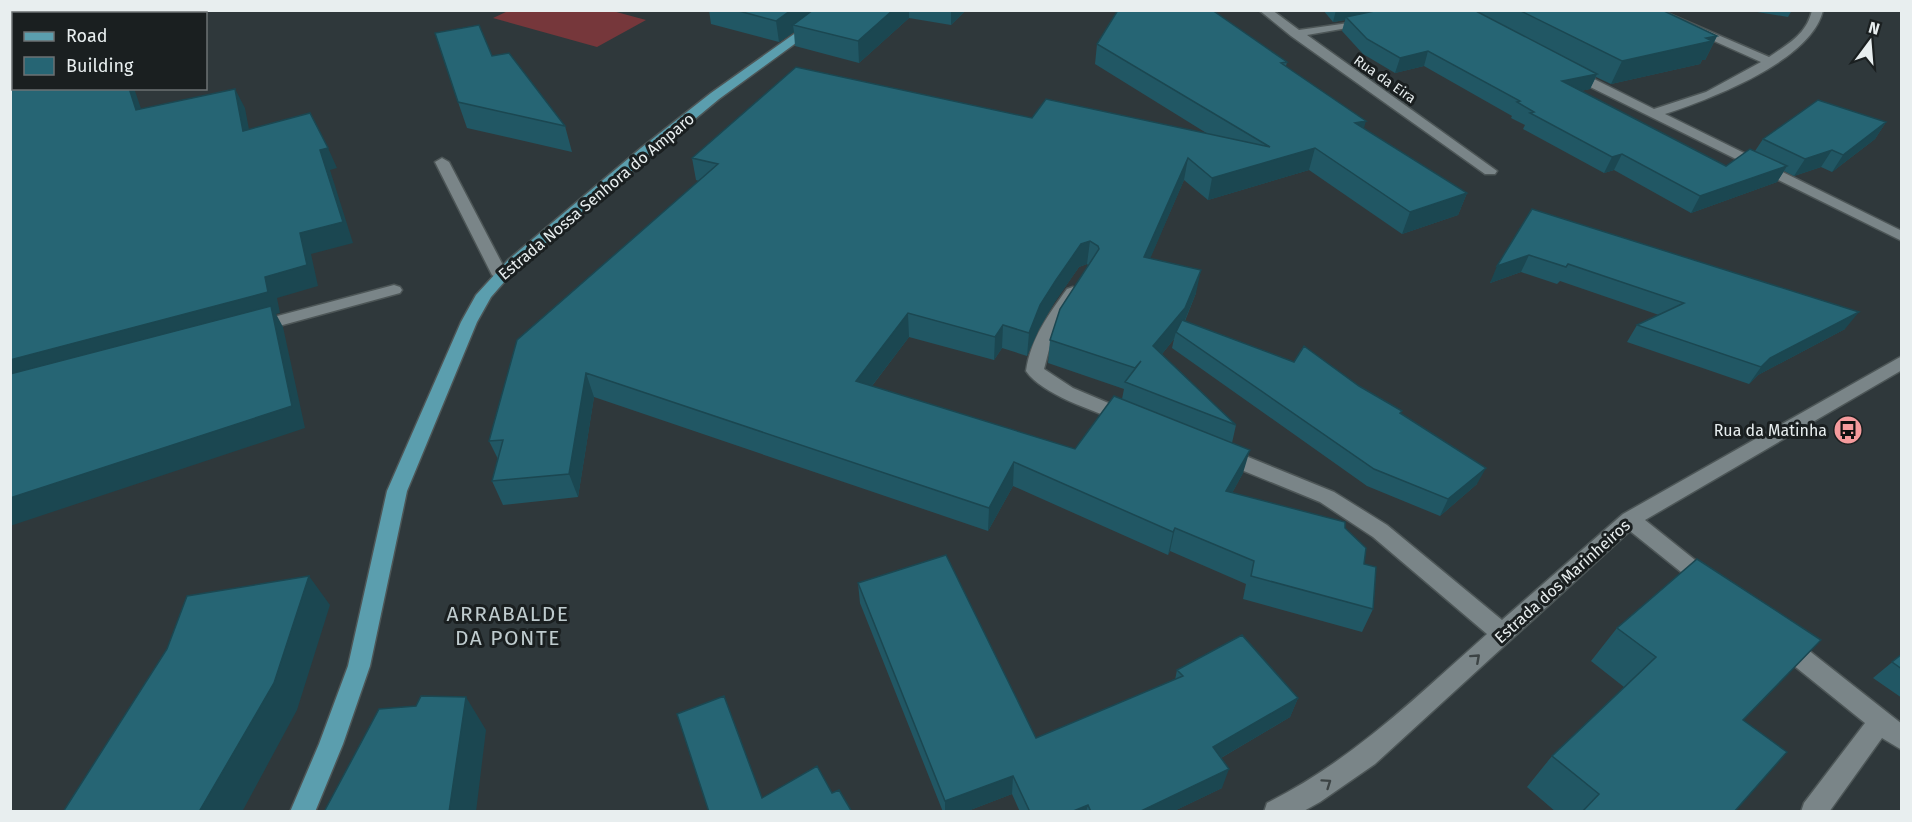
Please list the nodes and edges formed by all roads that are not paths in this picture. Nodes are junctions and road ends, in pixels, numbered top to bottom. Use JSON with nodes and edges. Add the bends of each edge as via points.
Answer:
{"nodes":[{"id":1,"x":836,"y":10,"type":"edge"},
{"id":2,"x":1264,"y":10,"type":"edge"},
{"id":3,"x":1650,"y":10,"type":"edge"},
{"id":4,"x":1818,"y":10,"type":"edge"},
{"id":5,"x":1383,"y":19,"type":"edge"},
{"id":6,"x":1294,"y":34,"type":"junction"},
{"id":7,"x":1770,"y":62,"type":"junction"},
{"id":8,"x":1557,"y":65,"type":"edge"},
{"id":9,"x":1652,"y":114,"type":"junction"},
{"id":10,"x":442,"y":162,"type":"dead end"},
{"id":11,"x":1490,"y":171,"type":"dead end"},
{"id":12,"x":1902,"y":237,"type":"edge"},
{"id":13,"x":500,"y":275,"type":"junction"},
{"id":14,"x":1080,"y":281,"type":"edge"},
{"id":15,"x":394,"y":290,"type":"dead end"},
{"id":16,"x":236,"y":332,"type":"edge"},
{"id":17,"x":1902,"y":362,"type":"edge"},
{"id":18,"x":1145,"y":425,"type":"edge"},
{"id":19,"x":1208,"y":449,"type":"edge"},
{"id":20,"x":1630,"y":519,"type":"junction"},
{"id":21,"x":1723,"y":594,"type":"edge"},
{"id":22,"x":1769,"y":632,"type":"edge"},
{"id":23,"x":1503,"y":634,"type":"junction"},
{"id":24,"x":1880,"y":722,"type":"junction"},
{"id":25,"x":1902,"y":739,"type":"edge"},
{"id":26,"x":302,"y":812,"type":"edge"},
{"id":27,"x":1276,"y":812,"type":"edge"},
{"id":28,"x":1813,"y":812,"type":"edge"}],
"edges":[{"from":1,"to":13,"type":"main road","name":"Estrada Nossa Senhora do Amparo","via":[[706,103]]},
{"from":2,"to":6,"type":"street","name":"Rua da Eira"},
{"from":3,"to":7,"type":"street"},
{"from":4,"to":7,"type":"street","via":[[1815,23],[1801,41]]},
{"from":5,"to":6,"type":"street"},
{"from":6,"to":11,"type":"street","name":"Rua da Eira"},
{"from":7,"to":9,"type":"street","via":[[1710,95]]},
{"from":8,"to":9,"type":"street"},
{"from":9,"to":12,"type":"street"},
{"from":10,"to":13,"type":"street"},
{"from":13,"to":26,"type":"main road","name":"Estrada Nossa Senhora do Amparo","via":[[469,322],[397,491],[359,666]]},
{"from":14,"to":18,"type":"street","via":[[1043,336],[1035,371],[1076,397]]},
{"from":15,"to":16,"type":"street"},
{"from":17,"to":20,"type":"street","name":"Estrada dos Marinheiros"},
{"from":19,"to":23,"type":"street","via":[[1327,497],[1380,531]]},
{"from":20,"to":21,"type":"street"},
{"from":20,"to":23,"type":"street","name":"Estrada dos Marinheiros"},
{"from":22,"to":24,"type":"street"},
{"from":27,"to":23,"type":"street","name":"Estrada dos Marinheiros","one_way":true,"via":[[1311,794],[1366,756]]},
{"from":24,"to":25,"type":"street"},
{"from":24,"to":28,"type":"street"}]}
